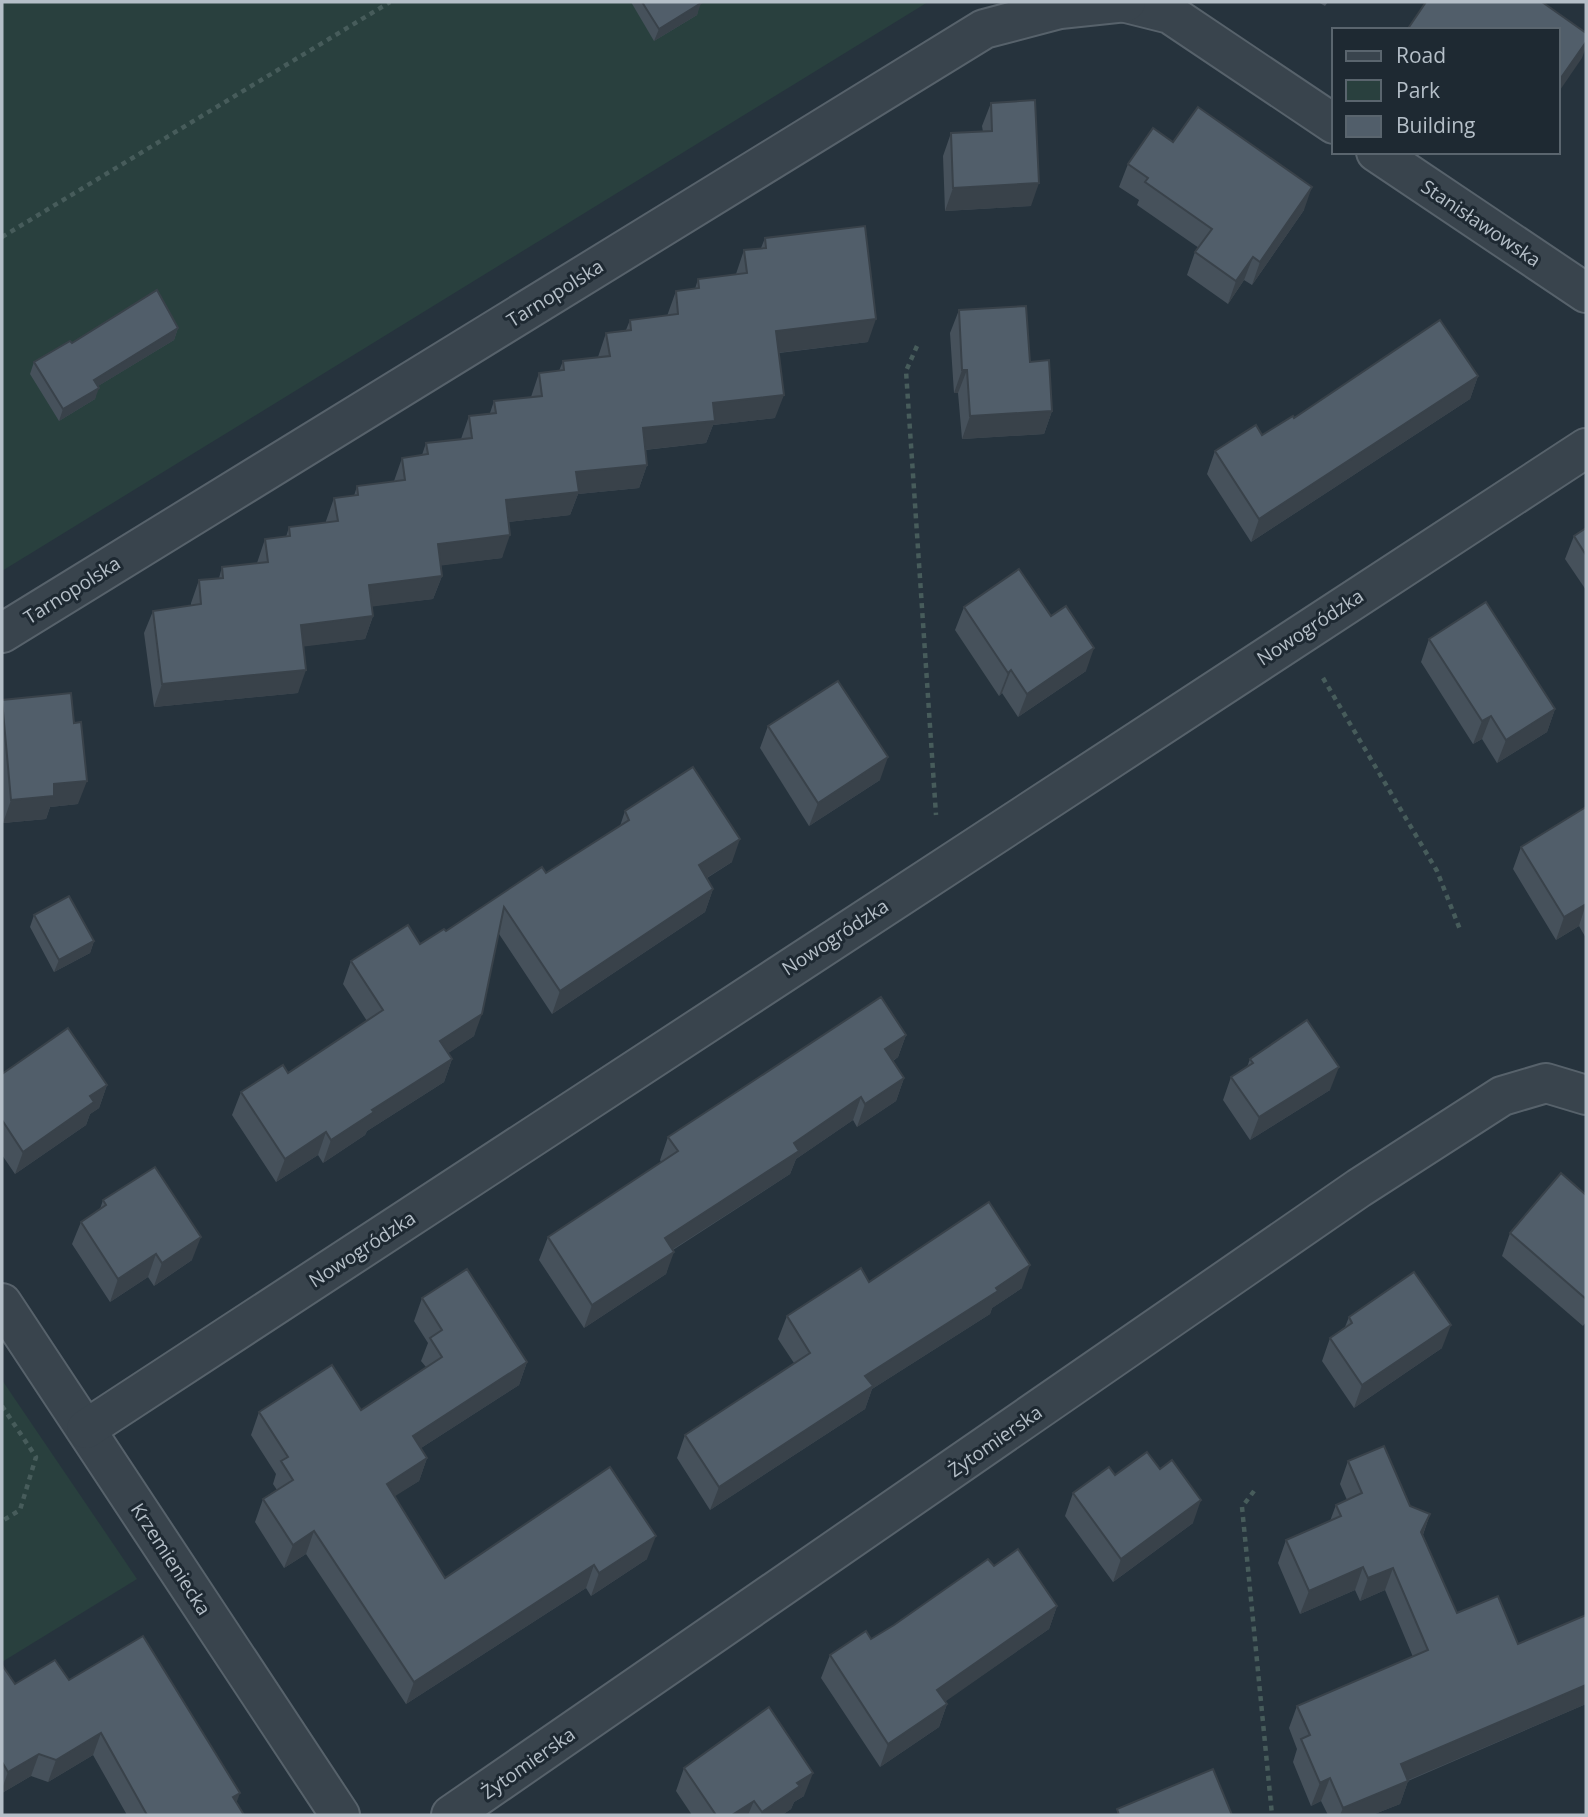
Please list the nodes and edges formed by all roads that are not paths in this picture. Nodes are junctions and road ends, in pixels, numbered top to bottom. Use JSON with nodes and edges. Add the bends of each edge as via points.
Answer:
{"nodes":[{"id":1,"x":1126,"y":3,"type":"edge"},
{"id":2,"x":1332,"y":123,"type":"edge"},
{"id":3,"x":1379,"y":154,"type":"edge"},
{"id":4,"x":1586,"y":293,"type":"edge"},
{"id":5,"x":1586,"y":448,"type":"edge"},
{"id":6,"x":2,"y":633,"type":"edge"},
{"id":7,"x":1586,"y":1094,"type":"edge"},
{"id":8,"x":2,"y":1303,"type":"edge"},
{"id":9,"x":86,"y":1429,"type":"junction"},
{"id":10,"x":340,"y":1815,"type":"edge"},
{"id":11,"x":451,"y":1815,"type":"edge"}],
"edges":[{"from":1,"to":2,"type":"street","via":[[1170,14]]},
{"from":1,"to":6,"type":"street","name":"Tarnopolska","via":[[1060,9],[984,29]]},
{"from":3,"to":4,"type":"street","name":"Stanisławowska"},
{"from":5,"to":9,"type":"street","name":"Nowogródzka"},
{"from":7,"to":11,"type":"street","name":"Żytomierska","via":[[1546,1083],[1502,1096],[1359,1188]]},
{"from":8,"to":9,"type":"street","name":"Krzemieniecka"},
{"from":9,"to":10,"type":"street","name":"Krzemieniecka"}]}
